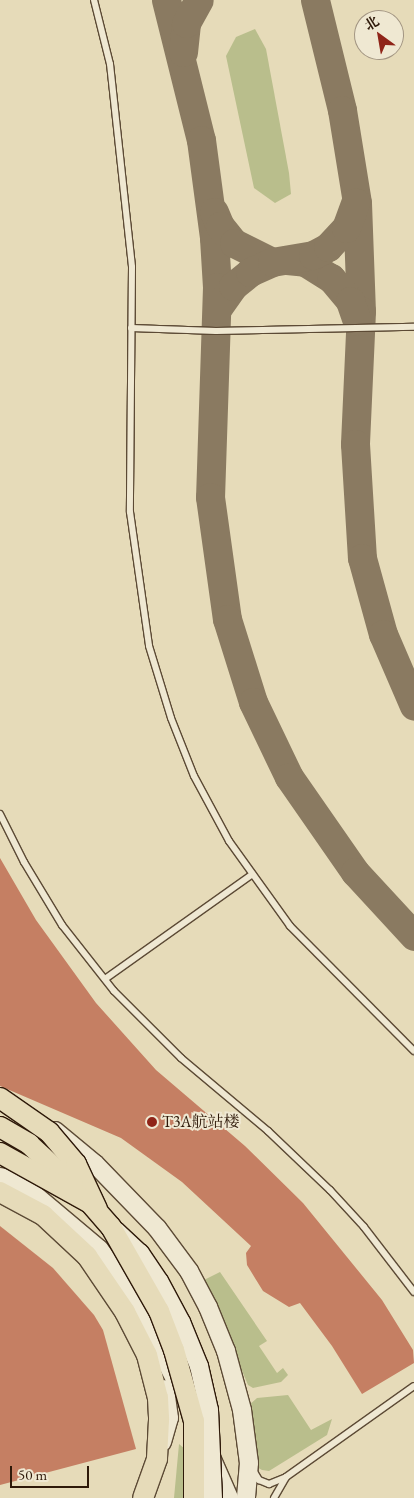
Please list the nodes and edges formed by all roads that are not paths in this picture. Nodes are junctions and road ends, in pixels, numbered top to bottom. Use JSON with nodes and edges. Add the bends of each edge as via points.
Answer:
{"nodes":[{"id":1,"x":94,"y":0,"type":"edge"},
{"id":2,"x":414,"y":327,"type":"edge"},
{"id":3,"x":131,"y":328,"type":"junction"},
{"id":4,"x":0,"y":814,"type":"edge"},
{"id":5,"x":253,"y":874,"type":"junction"},
{"id":6,"x":104,"y":979,"type":"junction"},
{"id":7,"x":414,"y":1051,"type":"edge"},
{"id":8,"x":0,"y":1097,"type":"edge"},
{"id":9,"x":0,"y":1127,"type":"edge"},
{"id":10,"x":0,"y":1154,"type":"edge"},
{"id":11,"x":0,"y":1177,"type":"edge"},
{"id":12,"x":118,"y":1187,"type":"junction"},
{"id":13,"x":0,"y":1192,"type":"edge"},
{"id":14,"x":94,"y":1207,"type":"junction"},
{"id":15,"x":111,"y":1227,"type":"junction"},
{"id":16,"x":130,"y":1290,"type":"junction"},
{"id":17,"x":414,"y":1292,"type":"edge"},
{"id":18,"x":414,"y":1386,"type":"edge"},
{"id":19,"x":157,"y":1459,"type":"junction"},
{"id":20,"x":249,"y":1463,"type":"junction"},
{"id":21,"x":286,"y":1477,"type":"junction"},
{"id":22,"x":143,"y":1498,"type":"edge"},
{"id":23,"x":194,"y":1498,"type":"edge"},
{"id":24,"x":214,"y":1498,"type":"edge"},
{"id":25,"x":229,"y":1498,"type":"edge"},
{"id":26,"x":246,"y":1498,"type":"edge"},
{"id":27,"x":274,"y":1498,"type":"edge"}],
"edges":[{"from":1,"to":3,"type":"lane","via":[[111,74],[132,267]]},
{"from":2,"to":3,"type":"lane","via":[[216,331]]},
{"from":3,"to":5,"type":"lane","via":[[130,512],[149,646],[171,718],[194,776],[229,841]]},
{"from":4,"to":6,"type":"lane","via":[[39,890]]},
{"from":5,"to":6,"type":"lane"},
{"from":5,"to":7,"type":"lane","via":[[290,926]]},
{"from":6,"to":17,"type":"lane","via":[[174,1052],[268,1131],[330,1190],[364,1227]]},
{"from":8,"to":12,"type":"main road","via":[[19,1104],[68,1141]]},
{"from":8,"to":14,"type":"highway","bridge":true,"via":[[49,1132],[76,1164]]},
{"from":9,"to":14,"type":"highway","bridge":true,"via":[[46,1158]]},
{"from":10,"to":12,"type":"main road"},
{"from":10,"to":14,"type":"highway","bridge":true},
{"from":11,"to":16,"type":"main road","via":[[18,1181],[100,1249]]},
{"from":12,"to":20,"type":"main road","via":[[174,1248],[208,1307],[226,1351],[242,1410]]},
{"from":13,"to":19,"type":"highway","via":[[43,1215],[61,1230],[86,1256],[125,1312],[147,1355],[158,1398]]},
{"from":14,"to":15,"type":"highway","bridge":true},
{"from":15,"to":23,"type":"highway","bridge":true,"via":[[159,1311],[177,1359],[194,1421]]},
{"from":15,"to":24,"type":"main road","bridge":true,"via":[[140,1253],[159,1281],[199,1366],[209,1410]]},
{"from":16,"to":19,"type":"main road","via":[[167,1396],[169,1418]]},
{"from":16,"to":25,"type":"main road","via":[[154,1332]]},
{"from":18,"to":21,"type":"lane"},
{"from":19,"to":22,"type":"highway"},
{"from":20,"to":21,"type":"lane","via":[[260,1480],[269,1484]]},
{"from":20,"to":26,"type":"main road"},
{"from":21,"to":27,"type":"lane"}]}
